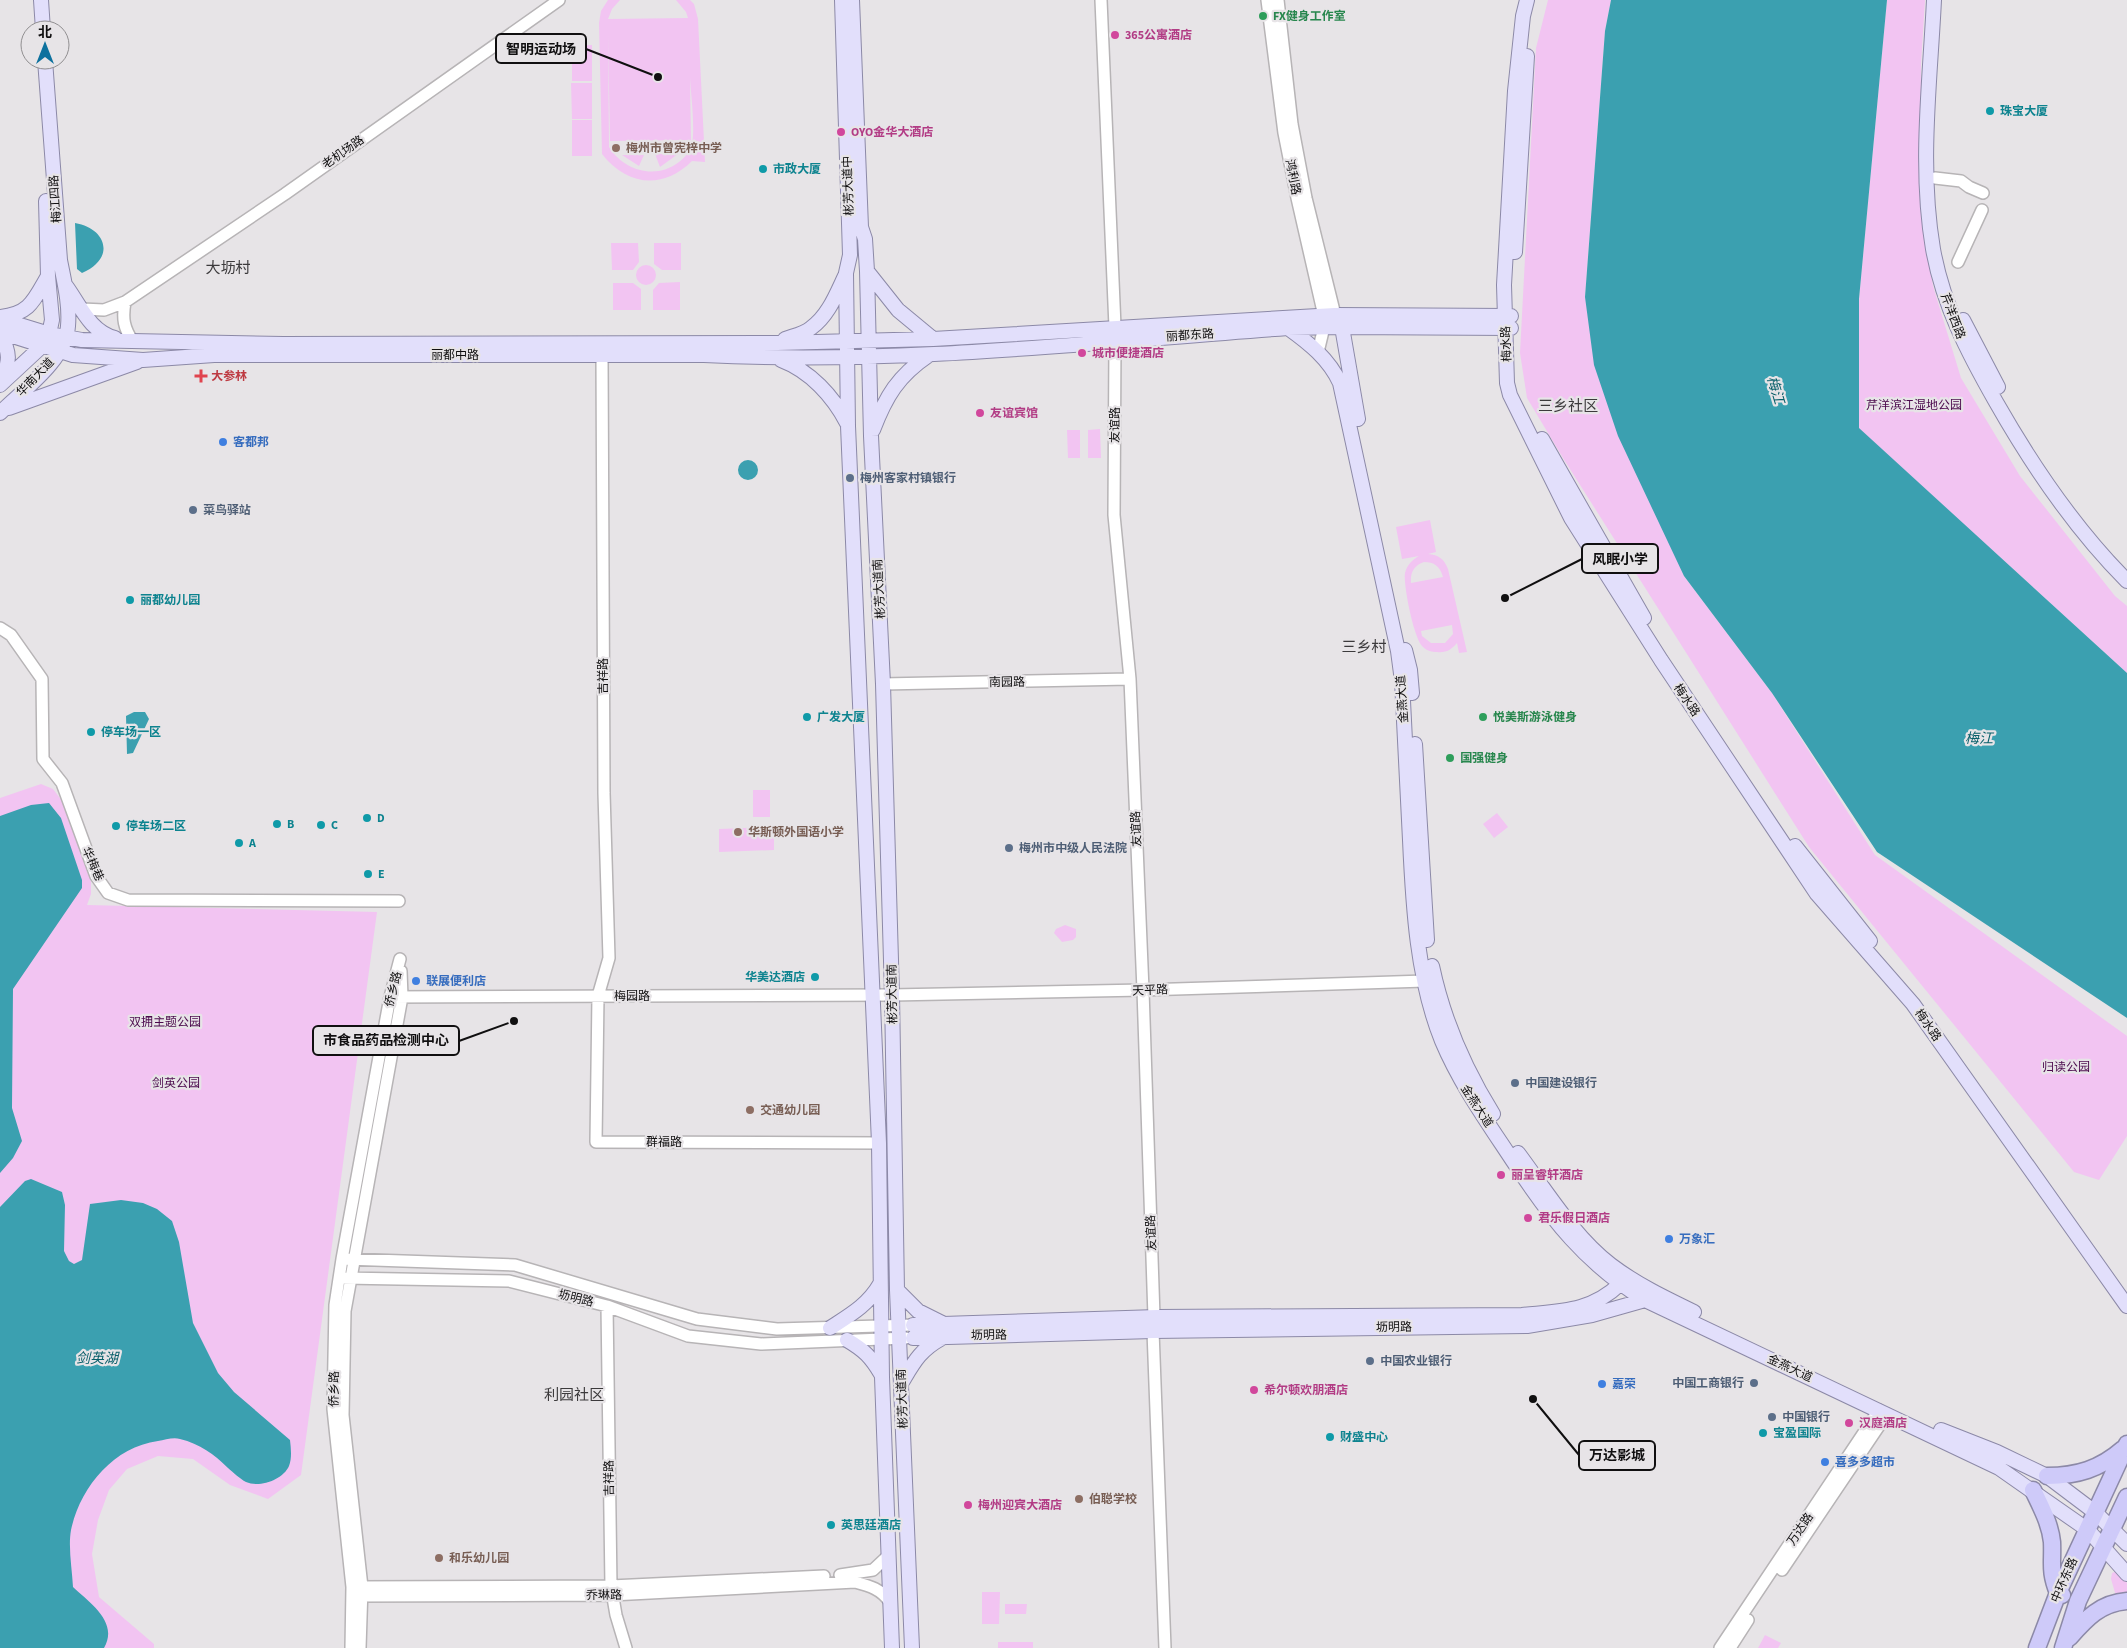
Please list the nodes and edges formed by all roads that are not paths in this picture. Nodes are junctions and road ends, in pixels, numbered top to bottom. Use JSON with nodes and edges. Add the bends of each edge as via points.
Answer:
{"nodes":[{"id":1,"x":31,"y":0,"type":"edge"},
{"id":2,"x":40,"y":0,"type":"edge"},
{"id":3,"x":559,"y":0,"type":"edge"},
{"id":4,"x":842,"y":0,"type":"edge"},
{"id":5,"x":852,"y":0,"type":"edge"},
{"id":6,"x":1102,"y":0,"type":"edge"},
{"id":7,"x":1266,"y":0,"type":"edge"},
{"id":8,"x":1278,"y":0,"type":"edge"},
{"id":9,"x":1527,"y":0,"type":"edge"},
{"id":10,"x":1534,"y":0,"type":"edge"},
{"id":11,"x":1934,"y":0,"type":"edge"},
{"id":12,"x":1944,"y":0,"type":"edge"},
{"id":13,"x":33,"y":20,"type":"edge"},
{"id":14,"x":42,"y":20,"type":"edge"},
{"id":15,"x":37,"y":70,"type":"edge"},
{"id":16,"x":46,"y":70,"type":"edge"},
{"id":17,"x":1935,"y":178,"type":"junction"},
{"id":18,"x":1983,"y":194,"type":"dead end"},
{"id":19,"x":1982,"y":210,"type":"dead end"},
{"id":20,"x":1958,"y":262,"type":"dead end"},
{"id":21,"x":867,"y":272,"type":"junction"},
{"id":22,"x":846,"y":273,"type":"junction"},
{"id":23,"x":48,"y":276,"type":"junction"},
{"id":24,"x":65,"y":285,"type":"junction"},
{"id":25,"x":125,"y":302,"type":"junction"},
{"id":26,"x":82,"y":308,"type":"junction"},
{"id":27,"x":0,"y":318,"type":"edge"},
{"id":28,"x":1332,"y":321,"type":"junction"},
{"id":29,"x":1508,"y":322,"type":"junction"},
{"id":30,"x":1288,"y":328,"type":"junction"},
{"id":31,"x":0,"y":333,"type":"edge"},
{"id":32,"x":1115,"y":334,"type":"junction"},
{"id":33,"x":66,"y":338,"type":"junction"},
{"id":34,"x":933,"y":339,"type":"junction"},
{"id":35,"x":45,"y":340,"type":"junction"},
{"id":36,"x":868,"y":340,"type":"junction"},
{"id":37,"x":847,"y":341,"type":"junction"},
{"id":38,"x":133,"y":342,"type":"junction"},
{"id":39,"x":820,"y":342,"type":"junction"},
{"id":40,"x":777,"y":343,"type":"junction"},
{"id":41,"x":59,"y":351,"type":"junction"},
{"id":42,"x":1318,"y":352,"type":"junction"},
{"id":43,"x":602,"y":354,"type":"junction"},
{"id":44,"x":929,"y":355,"type":"junction"},
{"id":45,"x":848,"y":356,"type":"junction"},
{"id":46,"x":869,"y":356,"type":"junction"},
{"id":47,"x":820,"y":357,"type":"junction"},
{"id":48,"x":776,"y":358,"type":"junction"},
{"id":49,"x":143,"y":360,"type":"junction"},
{"id":50,"x":1349,"y":368,"type":"junction"},
{"id":51,"x":1335,"y":372,"type":"junction"},
{"id":52,"x":0,"y":381,"type":"edge"},
{"id":53,"x":0,"y":385,"type":"edge"},
{"id":54,"x":1,"y":412,"type":"edge"},
{"id":55,"x":848,"y":426,"type":"junction"},
{"id":56,"x":871,"y":436,"type":"junction"},
{"id":57,"x":2127,"y":568,"type":"edge"},
{"id":58,"x":2127,"y":581,"type":"edge"},
{"id":59,"x":0,"y":628,"type":"edge"},
{"id":60,"x":1130,"y":679,"type":"junction"},
{"id":61,"x":883,"y":684,"type":"junction"},
{"id":62,"x":399,"y":901,"type":"dead end"},
{"id":63,"x":1426,"y":981,"type":"junction"},
{"id":64,"x":1143,"y":990,"type":"junction"},
{"id":65,"x":874,"y":995,"type":"junction"},
{"id":66,"x":892,"y":995,"type":"junction"},
{"id":67,"x":598,"y":996,"type":"junction"},
{"id":68,"x":396,"y":997,"type":"joint"},
{"id":69,"x":879,"y":1143,"type":"junction"},
{"id":70,"x":347,"y":1260,"type":"junction"},
{"id":71,"x":345,"y":1278,"type":"junction"},
{"id":72,"x":880,"y":1284,"type":"junction"},
{"id":73,"x":1620,"y":1284,"type":"junction"},
{"id":74,"x":897,"y":1290,"type":"junction"},
{"id":75,"x":2127,"y":1299,"type":"edge"},
{"id":76,"x":1645,"y":1300,"type":"junction"},
{"id":77,"x":607,"y":1306,"type":"junction"},
{"id":78,"x":2127,"y":1306,"type":"edge"},
{"id":79,"x":1151,"y":1326,"type":"junction"},
{"id":80,"x":830,"y":1328,"type":"junction"},
{"id":81,"x":946,"y":1330,"type":"junction"},
{"id":82,"x":906,"y":1331,"type":"junction"},
{"id":83,"x":882,"y":1332,"type":"junction"},
{"id":84,"x":847,"y":1340,"type":"junction"},
{"id":85,"x":882,"y":1377,"type":"junction"},
{"id":86,"x":902,"y":1383,"type":"junction"},
{"id":87,"x":1883,"y":1412,"type":"junction"},
{"id":88,"x":2126,"y":1446,"type":"edge"},
{"id":89,"x":2028,"y":1467,"type":"junction"},
{"id":90,"x":2047,"y":1476,"type":"junction"},
{"id":91,"x":2019,"y":1481,"type":"junction"},
{"id":92,"x":2033,"y":1490,"type":"junction"},
{"id":93,"x":2127,"y":1497,"type":"edge"},
{"id":94,"x":2096,"y":1513,"type":"junction"},
{"id":95,"x":2111,"y":1528,"type":"junction"},
{"id":96,"x":2088,"y":1530,"type":"junction"},
{"id":97,"x":2127,"y":1544,"type":"edge"},
{"id":98,"x":2102,"y":1546,"type":"junction"},
{"id":99,"x":889,"y":1555,"type":"junction"},
{"id":100,"x":2127,"y":1574,"type":"edge"},
{"id":101,"x":854,"y":1578,"type":"junction"},
{"id":102,"x":611,"y":1590,"type":"junction"},
{"id":103,"x":357,"y":1591,"type":"junction"},
{"id":104,"x":2058,"y":1593,"type":"junction"},
{"id":105,"x":2078,"y":1601,"type":"junction"},
{"id":106,"x":2127,"y":1601,"type":"edge"},
{"id":107,"x":890,"y":1602,"type":"junction"},
{"id":108,"x":2065,"y":1645,"type":"edge"},
{"id":109,"x":351,"y":1648,"type":"edge"},
{"id":110,"x":360,"y":1648,"type":"edge"},
{"id":111,"x":626,"y":1648,"type":"edge"},
{"id":112,"x":892,"y":1648,"type":"edge"},
{"id":113,"x":912,"y":1648,"type":"edge"},
{"id":114,"x":1157,"y":1648,"type":"edge"},
{"id":115,"x":1165,"y":1648,"type":"edge"},
{"id":116,"x":1720,"y":1648,"type":"edge"},
{"id":117,"x":1730,"y":1648,"type":"edge"},
{"id":118,"x":2037,"y":1648,"type":"edge"}],
"edges":[{"from":1,"to":13,"type":"main road"},
{"from":2,"to":14,"type":"main road"},
{"from":3,"to":25,"type":"street","name":"老机场路"},
{"from":4,"to":22,"type":"main road","name":"彬芳大道中","via":[[850,255]]},
{"from":5,"to":21,"type":"main road","name":"彬芳大道中","via":[[861,227]]},
{"from":6,"to":32,"type":"street","name":"友谊路"},
{"from":7,"to":28,"type":"street","name":"鸿利路","via":[[1284,133],[1297,198]]},
{"from":8,"to":28,"type":"street","name":"鸿利路","via":[[1292,124]]},
{"from":9,"to":29,"type":"main road","name":"梅水路","via":[[1515,91],[1504,284]]},
{"from":10,"to":29,"type":"main road","name":"梅水路","via":[[1530,16]]},
{"from":11,"to":58,"type":"main road","name":"芹洋西路","via":[[1927,122],[1928,202],[1933,248],[1949,310],[1971,359],[2035,469],[2066,512]]},
{"from":12,"to":17,"type":"main road","name":"芹洋西路"},
{"from":15,"to":23,"type":"main road","name":"梅江四路"},
{"from":16,"to":24,"type":"main road","name":"梅江四路","via":[[60,260]]},
{"from":17,"to":18,"type":"street","via":[[1961,181]]},
{"from":17,"to":57,"type":"main road","name":"芹洋西路","via":[[1942,246],[1955,300],[1968,329],[2024,438],[2076,511]]},
{"from":19,"to":20,"type":"street"},
{"from":21,"to":34,"type":"main road","via":[[897,310]]},
{"from":21,"to":36,"type":"main road","name":"彬芳大道中"},
{"from":22,"to":37,"type":"main road","name":"彬芳大道中"},
{"from":22,"to":40,"type":"main road","via":[[830,308],[820,320],[810,329]]},
{"from":23,"to":27,"type":"main road","via":[[30,306],[22,312]]},
{"from":23,"to":35,"type":"main road","name":"梅江四路","via":[[52,320]]},
{"from":24,"to":26,"type":"main road"},
{"from":24,"to":33,"type":"main road","name":"梅江四路"},
{"from":25,"to":26,"type":"street","name":"老机场路","via":[[104,310]]},
{"from":25,"to":38,"type":"street","via":[[124,327]]},
{"from":26,"to":38,"type":"main road","via":[[101,333]]},
{"from":27,"to":35,"type":"main road"},
{"from":28,"to":29,"type":"main road","name":"丽都东路"},
{"from":28,"to":30,"type":"main road","name":"丽都东路"},
{"from":28,"to":32,"type":"main road","name":"丽都东路"},
{"from":28,"to":42,"type":"street","name":"鸿利路"},
{"from":28,"to":50,"type":"main road","name":"金燕大道"},
{"from":29,"to":75,"type":"main road","name":"梅水路","via":[[1518,398],[1672,665],[1761,803],[1948,1038]]},
{"from":29,"to":78,"type":"main road","name":"梅水路","via":[[1507,383],[1510,395],[1571,518],[1656,653],[1817,894],[1913,1004]]},
{"from":30,"to":32,"type":"main road","name":"丽都东路"},
{"from":30,"to":42,"type":"main road","name":"金燕大道"},
{"from":31,"to":35,"type":"main road"},
{"from":31,"to":52,"type":"main road","via":[[9,353]]},
{"from":32,"to":34,"type":"main road","name":"丽都东路"},
{"from":32,"to":44,"type":"main road","name":"丽都东路"},
{"from":32,"to":60,"type":"street","name":"友谊路","via":[[1114,516]]},
{"from":33,"to":35,"type":"main road","name":"丽都中路"},
{"from":33,"to":38,"type":"main road","name":"丽都中路"},
{"from":33,"to":41,"type":"main road","name":"华南大道"},
{"from":34,"to":36,"type":"main road","name":"丽都东路"},
{"from":35,"to":41,"type":"main road","name":"丽都中路"},
{"from":35,"to":53,"type":"main road","name":"华南大道"},
{"from":36,"to":37,"type":"main road","name":"丽都中路"},
{"from":36,"to":46,"type":"main road","name":"彬芳大道南"},
{"from":37,"to":39,"type":"main road","name":"丽都中路"},
{"from":37,"to":45,"type":"main road","name":"彬芳大道南"},
{"from":38,"to":40,"type":"main road","name":"丽都中路"},
{"from":39,"to":40,"type":"main road","name":"丽都中路"},
{"from":39,"to":47,"type":"main road"},
{"from":41,"to":49,"type":"main road","name":"丽都中路"},
{"from":41,"to":54,"type":"main road","name":"华南大道","via":[[49,366]]},
{"from":42,"to":51,"type":"main road","name":"金燕大道"},
{"from":43,"to":48,"type":"main road","name":"丽都中路"},
{"from":43,"to":49,"type":"main road","name":"丽都中路","via":[[214,355]]},
{"from":43,"to":67,"type":"street","name":"吉祥路","via":[[604,793],[609,958]]},
{"from":44,"to":46,"type":"main road","name":"丽都东路"},
{"from":44,"to":56,"type":"main road","via":[[896,384]]},
{"from":45,"to":46,"type":"main road","name":"丽都中路"},
{"from":45,"to":47,"type":"main road","name":"丽都中路"},
{"from":45,"to":55,"type":"main road","name":"彬芳大道南"},
{"from":46,"to":56,"type":"main road","name":"彬芳大道南"},
{"from":47,"to":48,"type":"main road","name":"丽都中路"},
{"from":48,"to":55,"type":"main road","via":[[794,365],[820,385]]},
{"from":49,"to":54,"type":"main road"},
{"from":50,"to":51,"type":"main road"},
{"from":50,"to":89,"type":"main road","name":"金燕大道","via":[[1370,491],[1410,670],[1425,932],[1432,968],[1439,997],[1462,1058],[1501,1128],[1578,1233],[1610,1264],[1631,1278],[1731,1331],[1952,1435]]},
{"from":51,"to":63,"type":"main road","name":"金燕大道","via":[[1344,394],[1398,651],[1414,918]]},
{"from":55,"to":65,"type":"main road","name":"彬芳大道南"},
{"from":56,"to":61,"type":"main road","name":"彬芳大道南"},
{"from":59,"to":62,"type":"street","name":"华梅巷","via":[[11,635],[42,679],[43,759],[62,783],[96,876],[108,893],[128,900]]},
{"from":60,"to":61,"type":"street","name":"南园路"},
{"from":60,"to":64,"type":"street","name":"友谊路"},
{"from":61,"to":66,"type":"main road","name":"彬芳大道南"},
{"from":63,"to":64,"type":"street","name":"天平路"},
{"from":63,"to":73,"type":"main road","name":"金燕大道","via":[[1442,1040],[1462,1082],[1544,1208],[1570,1240]]},
{"from":64,"to":66,"type":"street","name":"天平路"},
{"from":64,"to":79,"type":"street","name":"友谊路"},
{"from":65,"to":66,"type":"street","name":"天平路"},
{"from":65,"to":67,"type":"street","name":"梅园路"},
{"from":65,"to":69,"type":"main road","name":"彬芳大道南"},
{"from":66,"to":74,"type":"main road","name":"彬芳大道南"},
{"from":67,"to":68,"type":"street","name":"梅园路"},
{"from":67,"to":69,"type":"street","name":"群福路","via":[[596,1142]]},
{"from":68,"to":70,"type":"street","name":"侨乡路"},
{"from":69,"to":72,"type":"main road","name":"彬芳大道南"},
{"from":70,"to":71,"type":"street","name":"侨乡路"},
{"from":70,"to":80,"type":"street","name":"坜明路","via":[[515,1265],[697,1319],[777,1329]]},
{"from":71,"to":77,"type":"street","name":"坜明路","via":[[509,1281]]},
{"from":71,"to":103,"type":"street","name":"侨乡路","via":[[335,1305],[333,1409]]},
{"from":72,"to":80,"type":"main road","via":[[863,1306]]},
{"from":72,"to":83,"type":"main road","name":"彬芳大道南"},
{"from":73,"to":76,"type":"main road","name":"金燕大道"},
{"from":73,"to":79,"type":"main road","name":"坜明路","via":[[1593,1304],[1522,1316]]},
{"from":74,"to":81,"type":"main road","via":[[918,1311]]},
{"from":74,"to":82,"type":"main road","name":"彬芳大道南"},
{"from":76,"to":79,"type":"main road","name":"坜明路","via":[[1592,1315],[1527,1326]]},
{"from":76,"to":87,"type":"main road","name":"金燕大道"},
{"from":77,"to":84,"type":"street","name":"坜明路","via":[[688,1336],[761,1344]]},
{"from":77,"to":102,"type":"street","name":"吉祥路"},
{"from":79,"to":81,"type":"main road","name":"坜明路"},
{"from":79,"to":114,"type":"street","name":"友谊路"},
{"from":79,"to":115,"type":"street","name":"友谊路"},
{"from":80,"to":83,"type":"street","name":"坜明路"},
{"from":81,"to":82,"type":"main road","name":"坜明路"},
{"from":81,"to":86,"type":"main road","via":[[914,1361]]},
{"from":82,"to":83,"type":"street","name":"坜明路"},
{"from":82,"to":86,"type":"main road","name":"彬芳大道南"},
{"from":83,"to":84,"type":"street","name":"坜明路"},
{"from":83,"to":85,"type":"main road","name":"彬芳大道南"},
{"from":84,"to":85,"type":"main road","via":[[874,1361]]},
{"from":85,"to":99,"type":"main road","name":"彬芳大道南"},
{"from":86,"to":113,"type":"main road","name":"彬芳大道南"},
{"from":87,"to":91,"type":"main road","name":"金燕大道","via":[[1999,1468]]},
{"from":87,"to":116,"type":"street","name":"万达路"},
{"from":87,"to":117,"type":"street","name":"万达路"},
{"from":88,"to":90,"type":"highway","via":[[2111,1460],[2089,1471]]},
{"from":88,"to":94,"type":"highway","name":"中环东路"},
{"from":89,"to":90,"type":"main road","name":"金燕大道"},
{"from":89,"to":91,"type":"main road"},
{"from":90,"to":94,"type":"main road","name":"金燕大道"},
{"from":91,"to":92,"type":"main road","name":"金燕大道"},
{"from":92,"to":96,"type":"main road","name":"金燕大道"},
{"from":92,"to":104,"type":"highway","via":[[2049,1527],[2051,1575]]},
{"from":93,"to":95,"type":"highway","name":"中环东路"},
{"from":94,"to":95,"type":"main road","name":"金燕大道"},
{"from":94,"to":96,"type":"highway","name":"中环东路"},
{"from":95,"to":97,"type":"main road","name":"金燕大道"},
{"from":95,"to":98,"type":"highway","name":"中环东路"},
{"from":96,"to":98,"type":"main road","name":"金燕大道"},
{"from":96,"to":104,"type":"highway","name":"中环东路"},
{"from":98,"to":100,"type":"main road","name":"金燕大道"},
{"from":98,"to":105,"type":"highway","name":"中环东路"},
{"from":99,"to":101,"type":"street","via":[[873,1570]]},
{"from":99,"to":107,"type":"main road","name":"彬芳大道南"},
{"from":101,"to":102,"type":"street","name":"乔琳路"},
{"from":101,"to":107,"type":"street","via":[[884,1592]]},
{"from":102,"to":103,"type":"street","name":"乔琳路"},
{"from":102,"to":111,"type":"street","name":"吉祥路"},
{"from":103,"to":109,"type":"street","name":"侨乡路"},
{"from":103,"to":110,"type":"street","name":"侨乡路"},
{"from":104,"to":105,"type":"highway"},
{"from":104,"to":118,"type":"highway","name":"中环东路"},
{"from":105,"to":108,"type":"highway","name":"中环东路"},
{"from":106,"to":108,"type":"highway","via":[[2114,1602],[2090,1615]]},
{"from":107,"to":112,"type":"main road","name":"彬芳大道南"}]}
